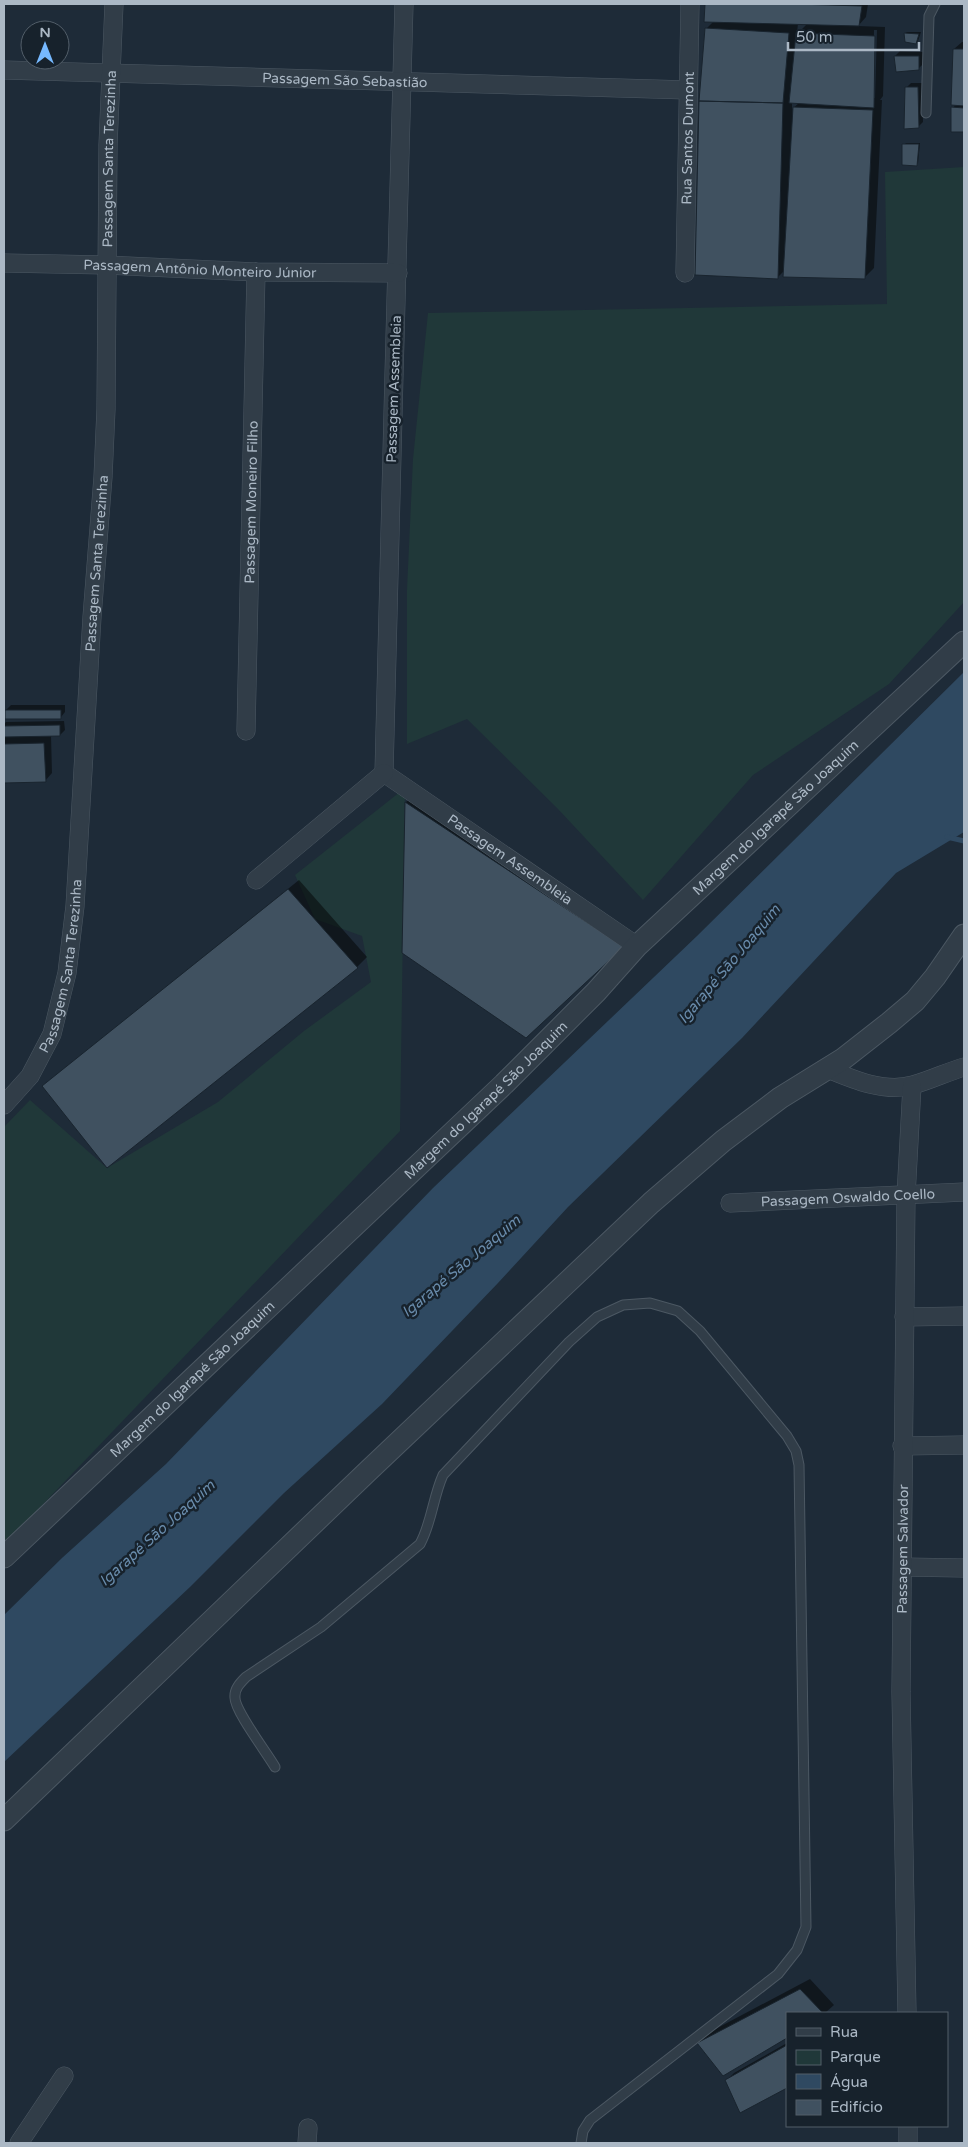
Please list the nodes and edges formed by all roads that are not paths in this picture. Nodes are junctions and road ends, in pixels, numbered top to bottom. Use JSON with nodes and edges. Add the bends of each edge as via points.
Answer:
{"nodes":[{"id":1,"x":114,"y":4,"type":"edge"},
{"id":2,"x":404,"y":4,"type":"edge"},
{"id":3,"x":690,"y":4,"type":"edge"},
{"id":4,"x":935,"y":4,"type":"edge"},
{"id":5,"x":4,"y":70,"type":"edge"},
{"id":6,"x":110,"y":73,"type":"junction"},
{"id":7,"x":402,"y":82,"type":"junction"},
{"id":8,"x":688,"y":90,"type":"junction"},
{"id":9,"x":926,"y":113,"type":"dead end"},
{"id":10,"x":4,"y":263,"type":"edge"},
{"id":11,"x":106,"y":265,"type":"junction"},
{"id":12,"x":256,"y":272,"type":"junction"},
{"id":13,"x":398,"y":273,"type":"junction"},
{"id":14,"x":685,"y":273,"type":"dead end"},
{"id":15,"x":964,"y":642,"type":"edge"},
{"id":16,"x":246,"y":731,"type":"dead end"},
{"id":17,"x":384,"y":773,"type":"junction"},
{"id":18,"x":256,"y":880,"type":"dead end"},
{"id":19,"x":964,"y":935,"type":"edge"},
{"id":20,"x":637,"y":946,"type":"junction"},
{"id":21,"x":964,"y":1067,"type":"edge"},
{"id":22,"x":828,"y":1069,"type":"junction"},
{"id":23,"x":912,"y":1086,"type":"junction"},
{"id":24,"x":4,"y":1106,"type":"edge"},
{"id":25,"x":964,"y":1192,"type":"edge"},
{"id":26,"x":906,"y":1196,"type":"junction"},
{"id":27,"x":730,"y":1203,"type":"dead end"},
{"id":28,"x":964,"y":1316,"type":"edge"},
{"id":29,"x":904,"y":1317,"type":"junction"},
{"id":30,"x":964,"y":1445,"type":"edge"},
{"id":31,"x":902,"y":1446,"type":"junction"},
{"id":32,"x":4,"y":1557,"type":"edge"},
{"id":33,"x":903,"y":1567,"type":"junction"},
{"id":34,"x":964,"y":1568,"type":"edge"},
{"id":35,"x":275,"y":1767,"type":"dead end"},
{"id":36,"x":4,"y":1820,"type":"edge"},
{"id":37,"x":907,"y":2012,"type":"edge"},
{"id":38,"x":64,"y":2076,"type":"dead end"},
{"id":39,"x":908,"y":2127,"type":"edge"},
{"id":40,"x":20,"y":2143,"type":"edge"},
{"id":41,"x":580,"y":2143,"type":"edge"},
{"id":42,"x":908,"y":2143,"type":"edge"}],
"edges":[{"from":1,"to":6,"type":"street","name":"Passagem Santa Terezinha"},
{"from":2,"to":7,"type":"street","name":"Passagem Assembleia"},
{"from":3,"to":8,"type":"street","name":"Rua Santos Dumont"},
{"from":4,"to":9,"type":"lane","via":[[929,16]]},
{"from":5,"to":6,"type":"street","name":"Passagem São Sebastião"},
{"from":6,"to":7,"type":"street","name":"Passagem São Sebastião"},
{"from":6,"to":11,"type":"street","name":"Passagem Santa Terezinha"},
{"from":7,"to":8,"type":"street","name":"Passagem São Sebastião"},
{"from":7,"to":13,"type":"street","name":"Passagem Assembleia"},
{"from":8,"to":14,"type":"street","name":"Rua Santos Dumont"},
{"from":10,"to":11,"type":"street","name":"Passagem Antônio Monteiro Júnior"},
{"from":11,"to":12,"type":"street","name":"Passagem Antônio Monteiro Júnior"},
{"from":11,"to":24,"type":"street","name":"Passagem Santa Terezinha","via":[[103,477],[75,906],[62,999],[52,1034],[30,1076]]},
{"from":12,"to":13,"type":"street","name":"Passagem Antônio Monteiro Júnior"},
{"from":12,"to":16,"type":"street","name":"Passagem Moneiro Filho"},
{"from":13,"to":17,"type":"street","name":"Passagem Assembleia"},
{"from":15,"to":20,"type":"street","name":"Margem do Igarapé São Joaquim"},
{"from":17,"to":18,"type":"street"},
{"from":17,"to":20,"type":"street","name":"Passagem Assembleia"},
{"from":19,"to":22,"type":"street","via":[[915,1001]]},
{"from":20,"to":32,"type":"street","name":"Margem do Igarapé São Joaquim","via":[[504,1084]]},
{"from":21,"to":23,"type":"street"},
{"from":22,"to":23,"type":"street","via":[[879,1086]]},
{"from":22,"to":36,"type":"street","via":[[780,1098],[723,1141],[651,1203]]},
{"from":23,"to":26,"type":"street","name":"Passagem Salvador"},
{"from":25,"to":26,"type":"street","name":"Passagem Oswaldo Coello"},
{"from":26,"to":27,"type":"street","name":"Passagem Oswaldo Coello"},
{"from":26,"to":29,"type":"street","name":"Passagem Salvador"},
{"from":28,"to":29,"type":"street"},
{"from":29,"to":31,"type":"street","name":"Passagem Salvador"},
{"from":30,"to":31,"type":"street"},
{"from":31,"to":33,"type":"street","name":"Passagem Salvador"},
{"from":33,"to":34,"type":"street"},
{"from":33,"to":37,"type":"street","name":"Passagem Salvador","via":[[901,1692]]},
{"from":35,"to":41,"type":"lane","via":[[234,1698],[238,1685],[321,1627],[420,1544],[443,1475],[569,1342],[597,1317],[632,1305],[650,1304],[678,1311],[700,1331],[787,1436],[796,1451],[799,1465],[806,1927],[797,1950],[778,1974],[590,2120]]},
{"from":38,"to":40,"type":"street"},
{"from":39,"to":42,"type":"street"}]}
